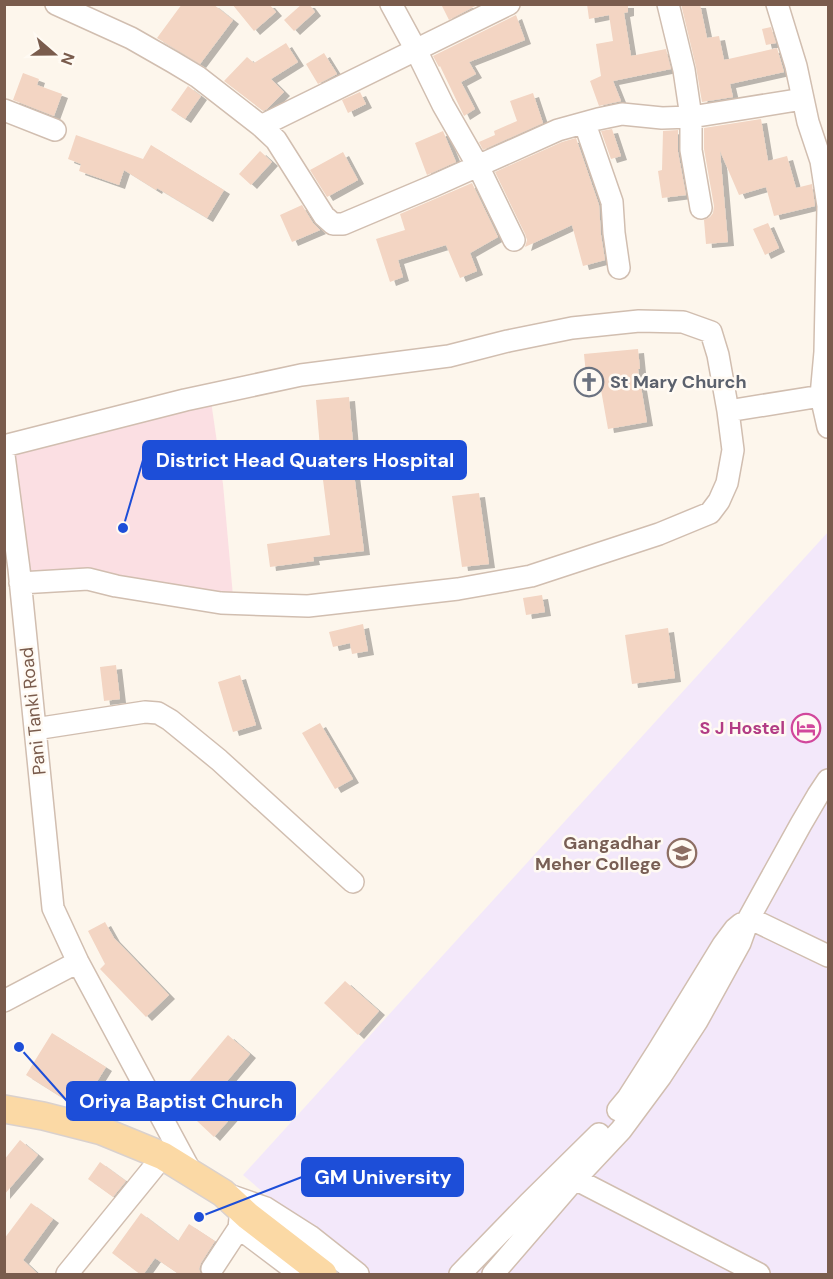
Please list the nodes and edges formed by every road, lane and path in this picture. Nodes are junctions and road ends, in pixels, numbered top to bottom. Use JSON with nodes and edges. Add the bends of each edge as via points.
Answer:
{"nodes":[{"id":1,"x":56,"y":4,"type":"edge"},
{"id":2,"x":391,"y":4,"type":"edge"},
{"id":3,"x":668,"y":4,"type":"edge"},
{"id":4,"x":777,"y":4,"type":"edge"},
{"id":5,"x":506,"y":5,"type":"edge"},
{"id":6,"x":416,"y":50,"type":"junction"},
{"id":7,"x":803,"y":99,"type":"junction"},
{"id":8,"x":4,"y":110,"type":"edge"},
{"id":9,"x":691,"y":117,"type":"junction"},
{"id":10,"x":585,"y":124,"type":"junction"},
{"id":11,"x":261,"y":126,"type":"junction"},
{"id":12,"x":55,"y":130,"type":"dead end"},
{"id":13,"x":478,"y":166,"type":"junction"},
{"id":14,"x":828,"y":206,"type":"edge"},
{"id":15,"x":701,"y":208,"type":"dead end"},
{"id":16,"x":514,"y":240,"type":"dead end"},
{"id":17,"x":619,"y":267,"type":"dead end"},
{"id":18,"x":821,"y":396,"type":"junction"},
{"id":19,"x":728,"y":411,"type":"junction"},
{"id":20,"x":828,"y":427,"type":"edge"},
{"id":21,"x":4,"y":446,"type":"edge"},
{"id":22,"x":4,"y":455,"type":"edge"},
{"id":23,"x":20,"y":583,"type":"junction"},
{"id":24,"x":35,"y":729,"type":"junction"},
{"id":25,"x":828,"y":780,"type":"edge"},
{"id":26,"x":353,"y":882,"type":"dead end"},
{"id":27,"x":749,"y":918,"type":"junction"},
{"id":28,"x":828,"y":956,"type":"edge"},
{"id":29,"x":78,"y":962,"type":"junction"},
{"id":30,"x":4,"y":1001,"type":"edge"},
{"id":31,"x":4,"y":1109,"type":"edge"},
{"id":32,"x":163,"y":1156,"type":"junction"},
{"id":33,"x":192,"y":1174,"type":"junction"},
{"id":34,"x":576,"y":1179,"type":"junction"},
{"id":35,"x":238,"y":1212,"type":"junction"},
{"id":36,"x":212,"y":1269,"type":"dead end"},
{"id":37,"x":67,"y":1275,"type":"edge"},
{"id":38,"x":300,"y":1275,"type":"edge"},
{"id":39,"x":323,"y":1275,"type":"edge"},
{"id":40,"x":358,"y":1275,"type":"edge"},
{"id":41,"x":460,"y":1275,"type":"edge"},
{"id":42,"x":493,"y":1275,"type":"edge"},
{"id":43,"x":759,"y":1275,"type":"edge"}],
"edges":[{"from":1,"to":11,"type":"street","via":[[173,62]]},
{"from":2,"to":6,"type":"street"},
{"from":3,"to":9,"type":"street"},
{"from":4,"to":7,"type":"street"},
{"from":5,"to":6,"type":"street"},
{"from":6,"to":11,"type":"street"},
{"from":6,"to":13,"type":"street"},
{"from":7,"to":9,"type":"street"},
{"from":7,"to":14,"type":"street","via":[[821,161]]},
{"from":8,"to":12,"type":"street"},
{"from":9,"to":10,"type":"street","via":[[622,114]]},
{"from":9,"to":15,"type":"street","via":[[691,150]]},
{"from":10,"to":13,"type":"street","via":[[558,130]]},
{"from":10,"to":17,"type":"street","via":[[612,202]]},
{"from":11,"to":13,"type":"street","via":[[276,140],[333,224],[343,224]]},
{"from":13,"to":16,"type":"street"},
{"from":14,"to":18,"type":"street"},
{"from":18,"to":19,"type":"street"},
{"from":18,"to":20,"type":"street"},
{"from":19,"to":21,"type":"street","via":[[711,332],[682,322],[639,321],[572,328],[449,356],[301,375]]},
{"from":19,"to":23,"type":"street","via":[[733,450],[727,483],[710,513],[531,576],[458,589],[308,606],[221,603],[88,579]]},
{"from":22,"to":23,"type":"street","name":"Pani Tanki Road"},
{"from":23,"to":24,"type":"street","name":"Pani Tanki Road"},
{"from":24,"to":26,"type":"street","via":[[158,713],[219,760]]},
{"from":24,"to":29,"type":"street","name":"Pani Tanki Road","via":[[53,908]]},
{"from":25,"to":27,"type":"street"},
{"from":27,"to":28,"type":"street"},
{"from":27,"to":34,"type":"street","via":[[741,943],[698,1022],[621,1130]]},
{"from":27,"to":41,"type":"street","via":[[723,945],[628,1098],[602,1131]]},
{"from":29,"to":30,"type":"street"},
{"from":29,"to":33,"type":"street","name":"Pani Tanki Road"},
{"from":31,"to":32,"type":"main road","via":[[102,1131]]},
{"from":32,"to":33,"type":"main road"},
{"from":32,"to":37,"type":"street"},
{"from":33,"to":35,"type":"main road"},
{"from":34,"to":42,"type":"street"},
{"from":34,"to":43,"type":"street"},
{"from":35,"to":36,"type":"street"},
{"from":35,"to":38,"type":"street"},
{"from":35,"to":39,"type":"main road"},
{"from":35,"to":40,"type":"street","via":[[266,1208],[310,1236]]}]}
